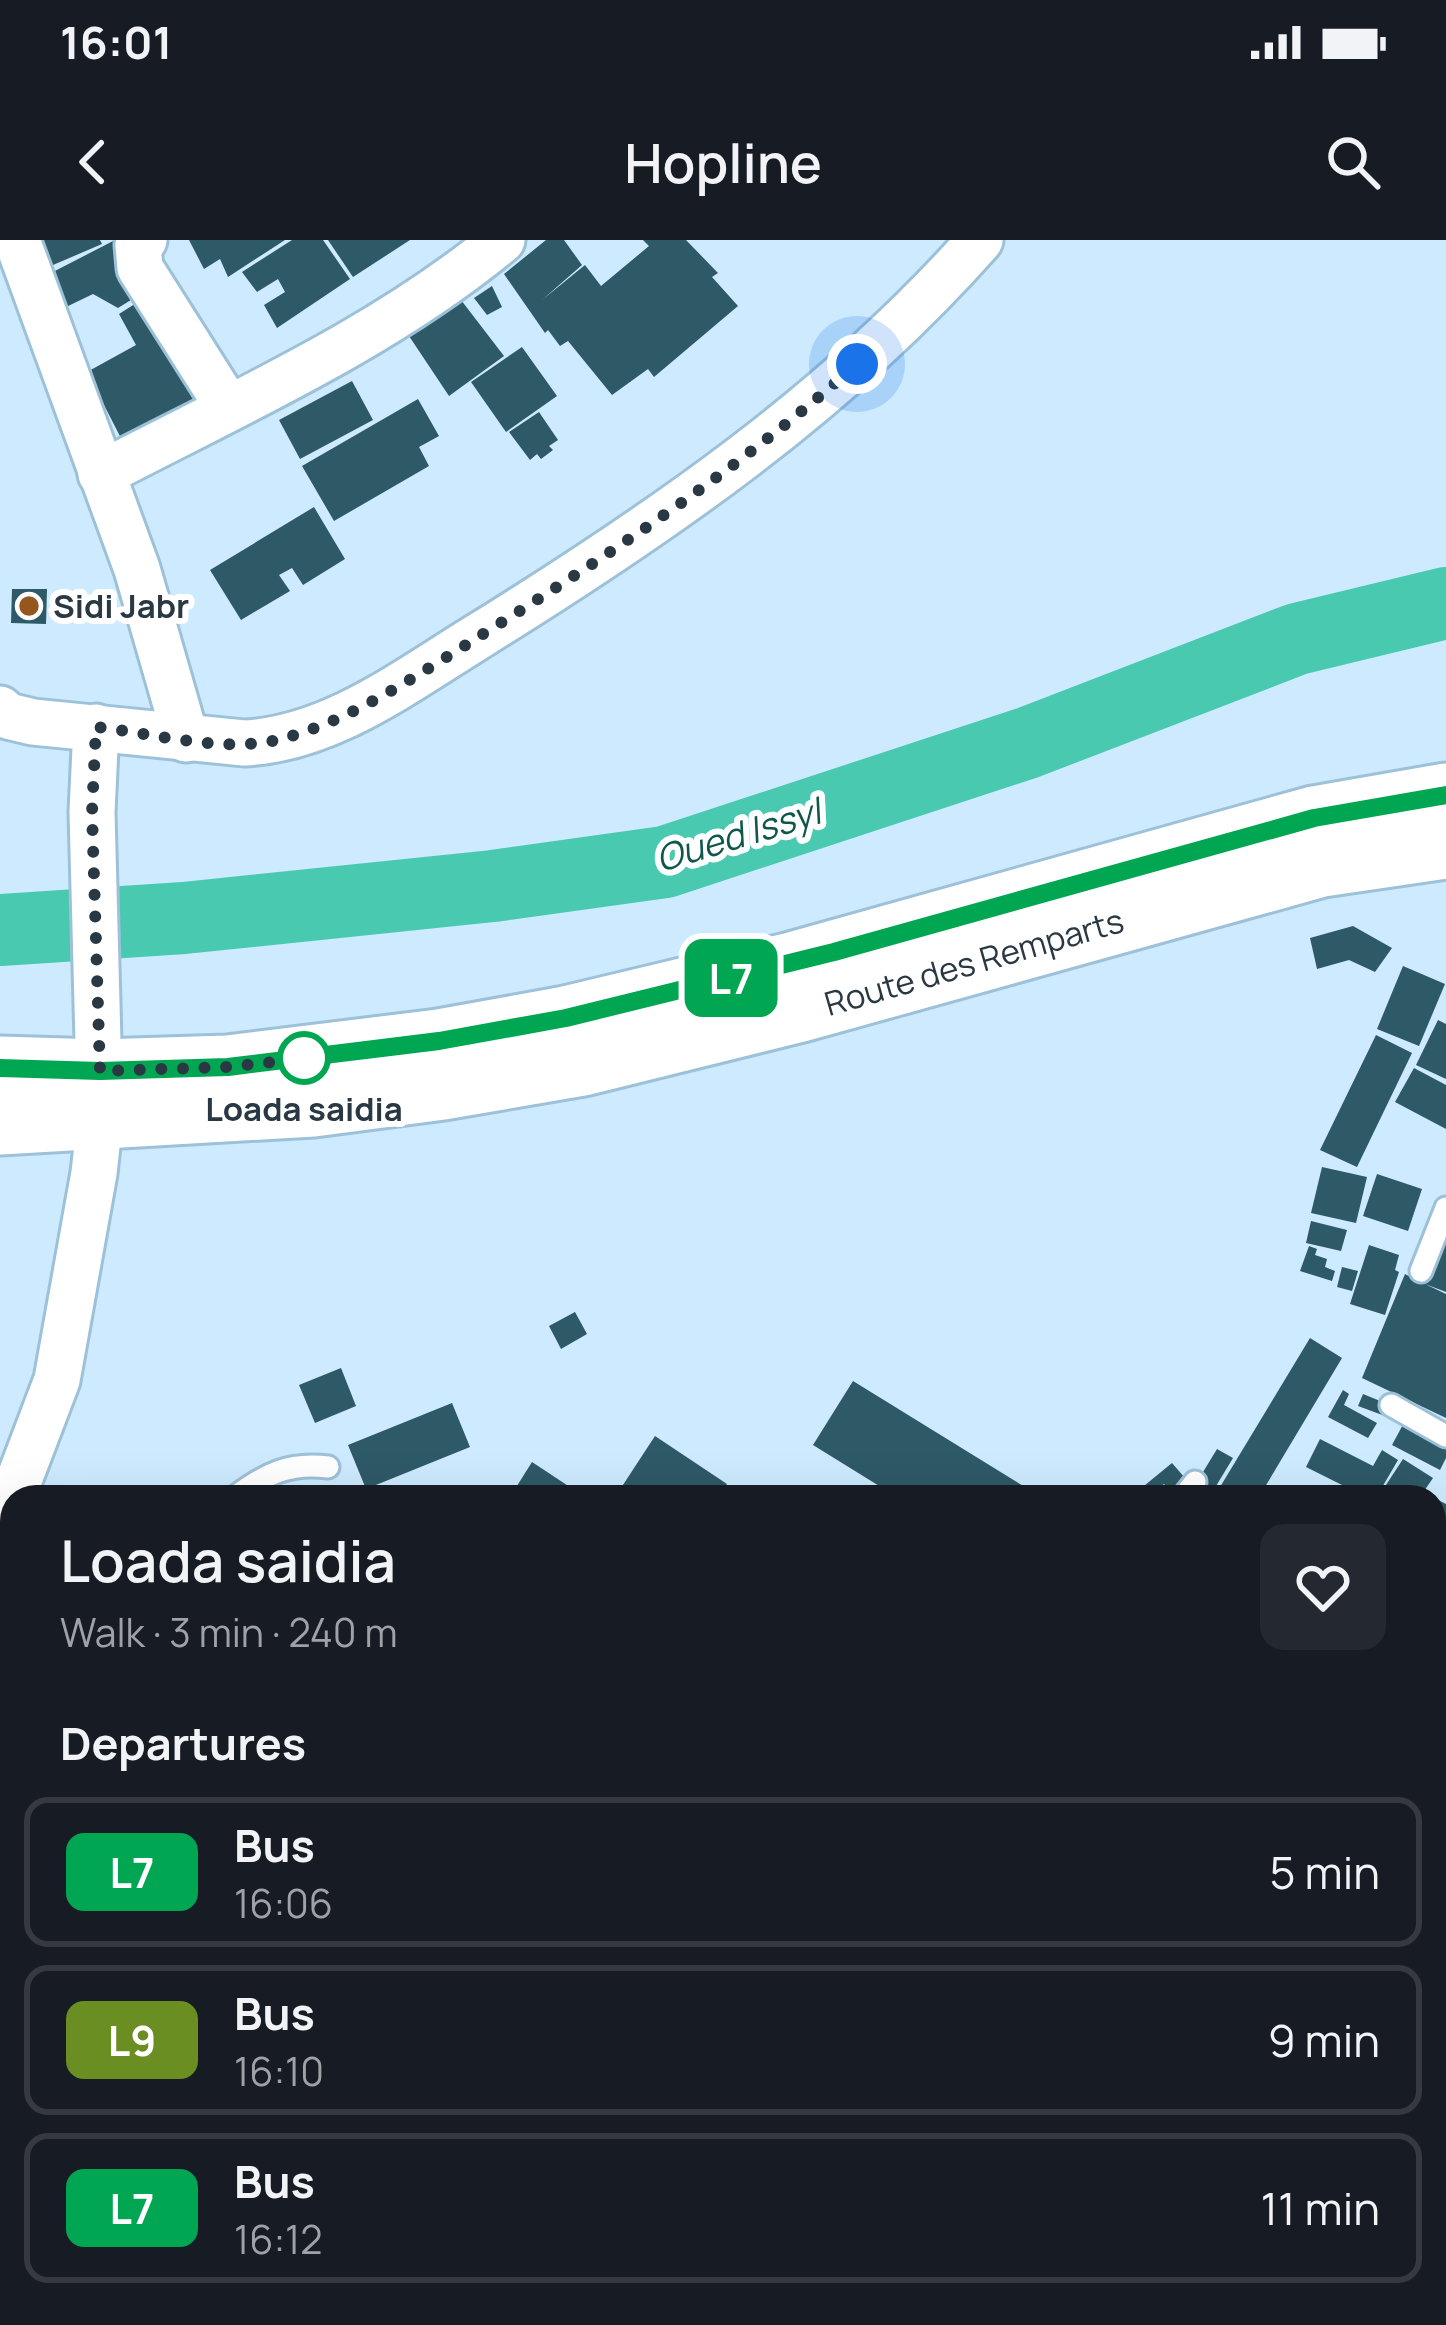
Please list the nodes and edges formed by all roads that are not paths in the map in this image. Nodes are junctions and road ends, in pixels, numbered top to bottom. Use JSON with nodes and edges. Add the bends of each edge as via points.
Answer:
{"nodes":[{"id":1,"x":17,"y":240,"type":"edge"},
{"id":2,"x":144,"y":240,"type":"edge"},
{"id":3,"x":502,"y":240,"type":"edge"},
{"id":4,"x":980,"y":240,"type":"edge"},
{"id":5,"x":228,"y":407,"type":"junction"},
{"id":6,"x":101,"y":474,"type":"junction"},
{"id":7,"x":11,"y":726,"type":"edge"},
{"id":8,"x":96,"y":727,"type":"junction"},
{"id":9,"x":186,"y":739,"type":"junction"},
{"id":10,"x":1446,"y":795,"type":"edge"},
{"id":11,"x":1446,"y":847,"type":"edge"},
{"id":12,"x":0,"y":1068,"type":"edge"},
{"id":13,"x":100,"y":1095,"type":"junction"},
{"id":14,"x":0,"y":1123,"type":"edge"},
{"id":15,"x":1446,"y":1208,"type":"edge"},
{"id":16,"x":1421,"y":1270,"type":"dead end"},
{"id":17,"x":1391,"y":1405,"type":"dead end"},
{"id":18,"x":1446,"y":1436,"type":"edge"},
{"id":19,"x":328,"y":1467,"type":"dead end"},
{"id":20,"x":17,"y":1485,"type":"edge"},
{"id":21,"x":255,"y":1485,"type":"edge"}],
"edges":[{"from":1,"to":6,"type":"street"},
{"from":2,"to":5,"type":"street","via":[[140,268]]},
{"from":3,"to":5,"type":"street","via":[[458,276]]},
{"from":4,"to":9,"type":"street","via":[[788,425],[613,553],[308,732],[268,742]]},
{"from":5,"to":6,"type":"street"},
{"from":6,"to":9,"type":"street"},
{"from":7,"to":8,"type":"street"},
{"from":8,"to":9,"type":"street"},
{"from":8,"to":13,"type":"street"},
{"from":10,"to":13,"type":"main road","name":"Route des Remparts","via":[[1314,818],[566,1018]]},
{"from":11,"to":13,"type":"main road","name":"Route des Remparts","via":[[1322,865],[583,1064],[313,1105]]},
{"from":12,"to":13,"type":"main road","name":"Route des Remparts"},
{"from":13,"to":14,"type":"main road","name":"Route des Remparts"},
{"from":13,"to":20,"type":"street","via":[[57,1380]]},
{"from":15,"to":16,"type":"lane"},
{"from":17,"to":18,"type":"lane"},
{"from":19,"to":21,"type":"lane","via":[[301,1463]]}]}
